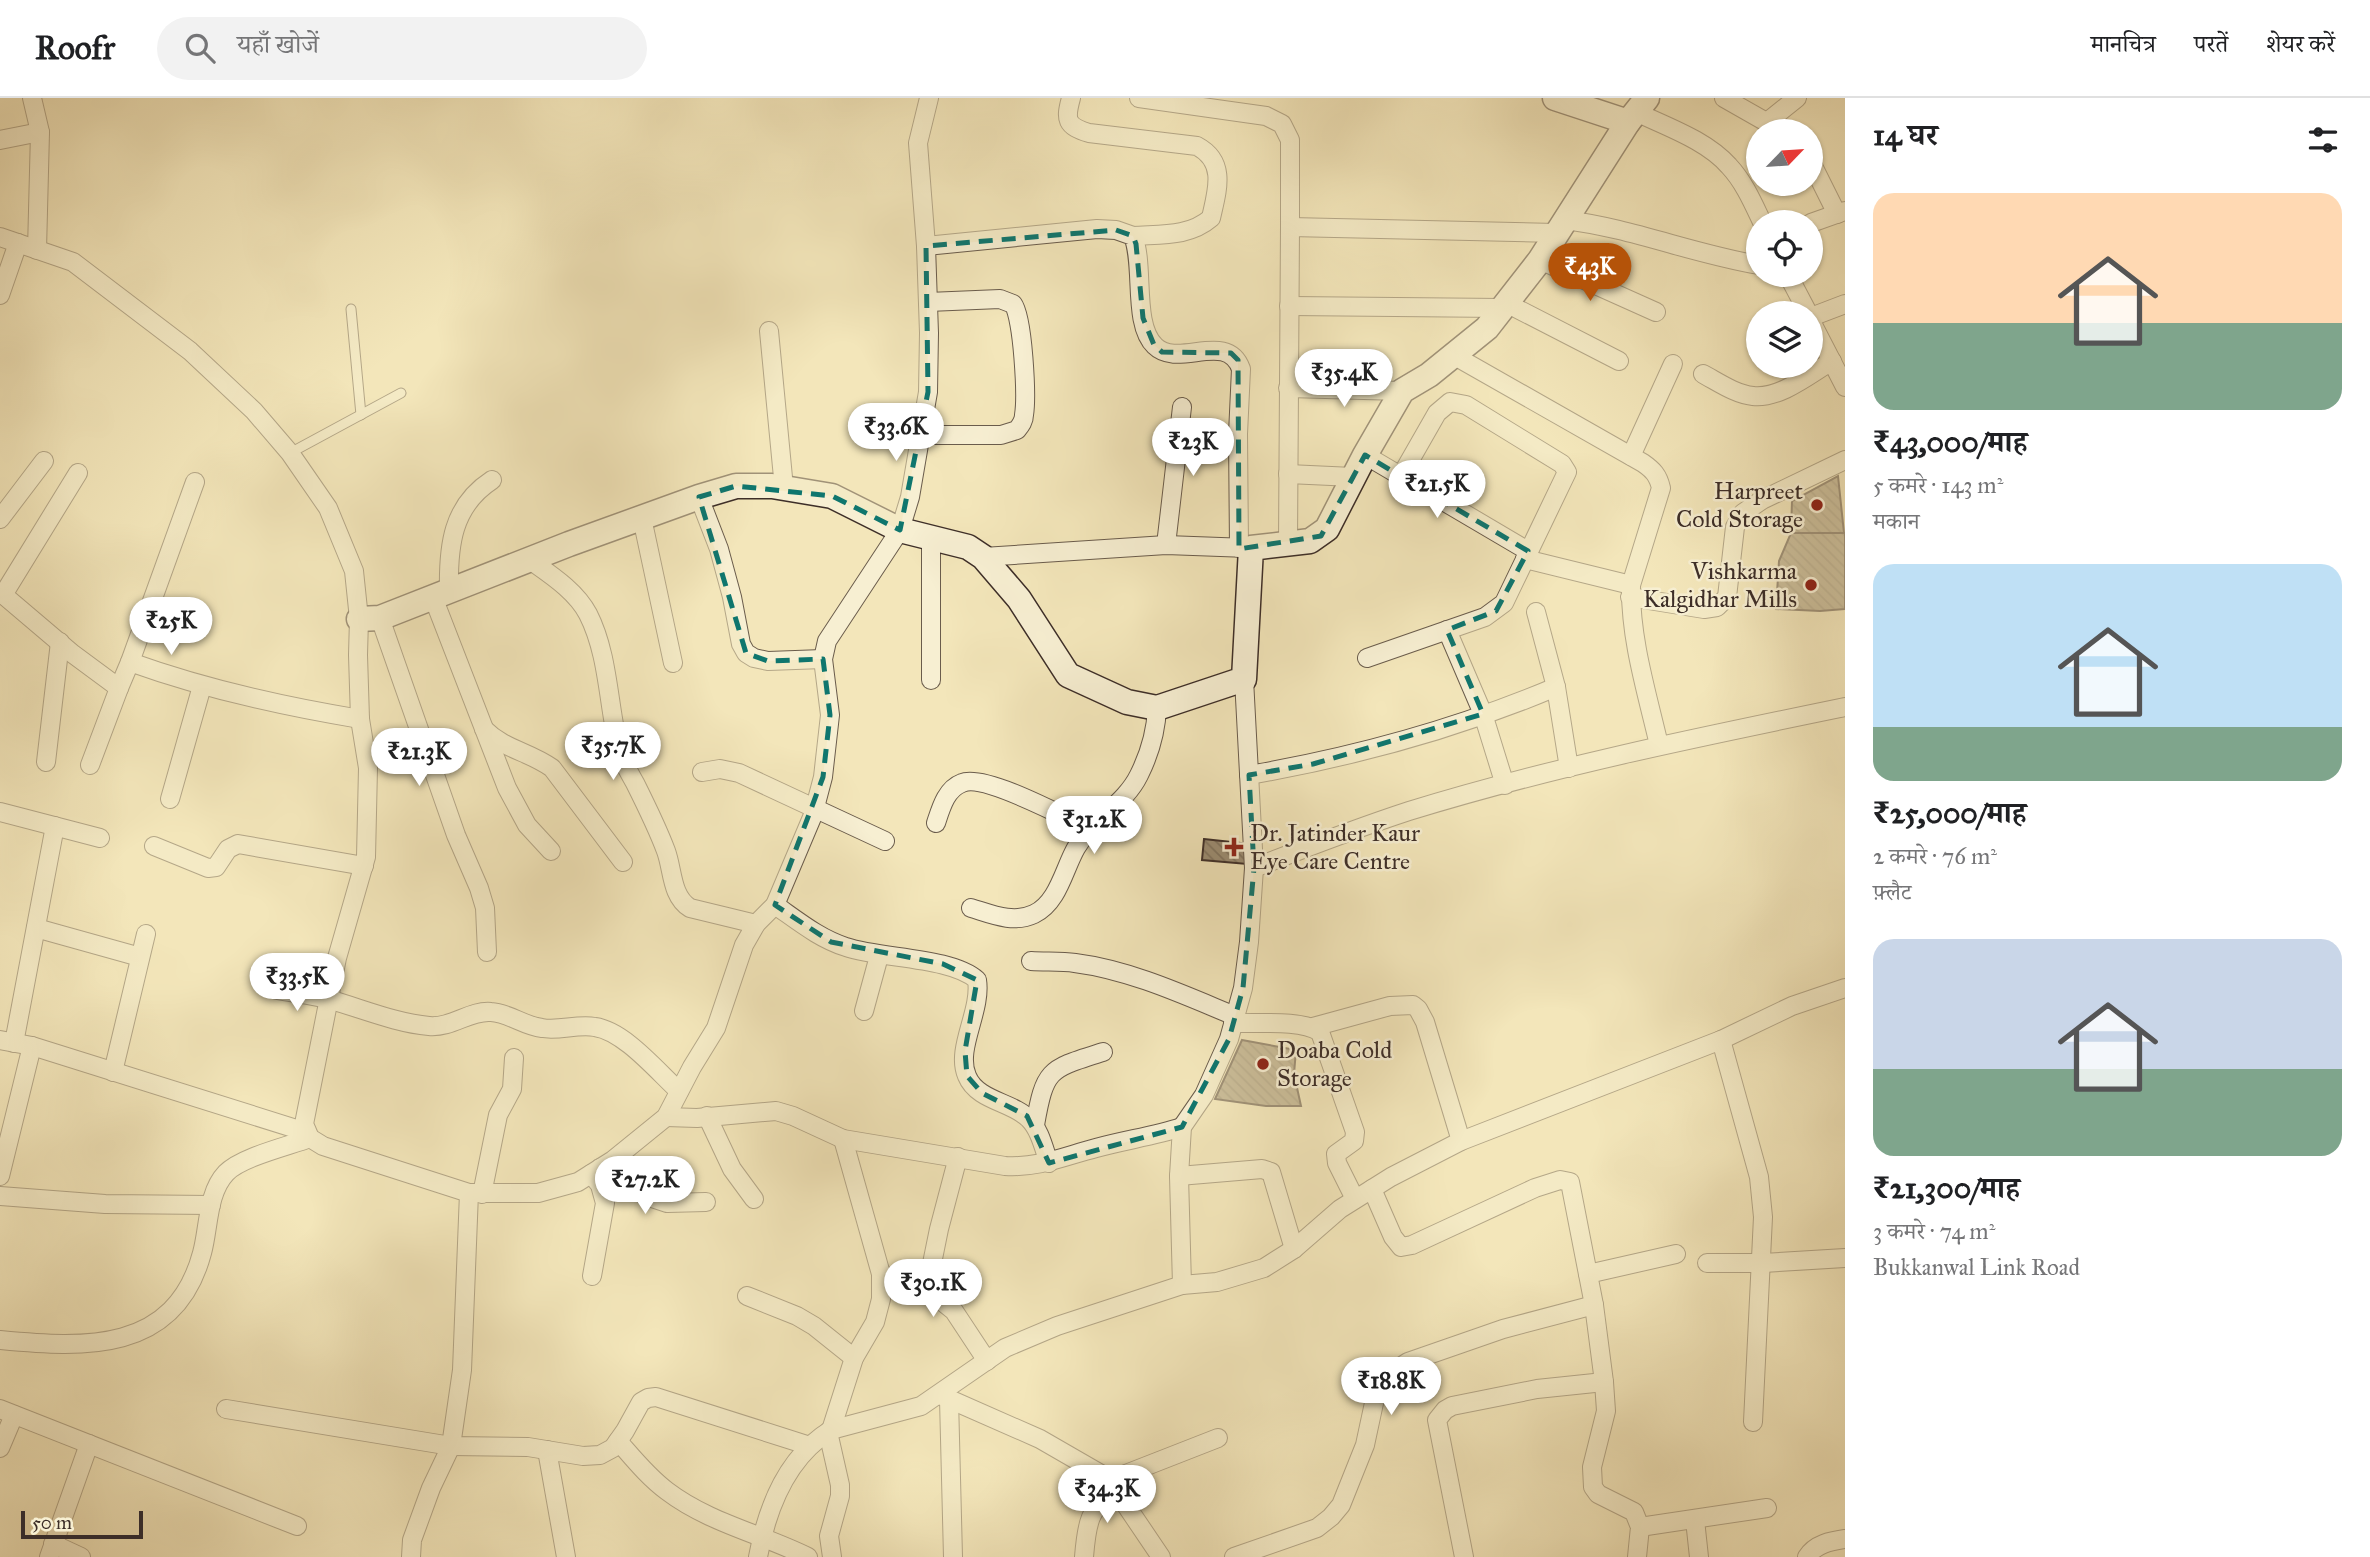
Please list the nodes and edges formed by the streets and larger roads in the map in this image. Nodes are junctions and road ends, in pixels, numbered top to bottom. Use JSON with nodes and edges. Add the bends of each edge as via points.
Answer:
{"nodes":[{"id":1,"x":32,"y":98,"type":"edge"},
{"id":2,"x":929,"y":98,"type":"edge"},
{"id":3,"x":1071,"y":98,"type":"edge"},
{"id":4,"x":1139,"y":98,"type":"edge"},
{"id":5,"x":1555,"y":98,"type":"edge"},
{"id":6,"x":1724,"y":98,"type":"edge"},
{"id":7,"x":1797,"y":98,"type":"edge"},
{"id":8,"x":1637,"y":111,"type":"edge"},
{"id":9,"x":1760,"y":119,"type":"edge"},
{"id":10,"x":1780,"y":119,"type":"edge"},
{"id":11,"x":40,"y":132,"type":"junction"},
{"id":12,"x":0,"y":141,"type":"edge"},
{"id":13,"x":1824,"y":184,"type":"edge"},
{"id":14,"x":1756,"y":210,"type":"edge"},
{"id":15,"x":1841,"y":213,"type":"edge"},
{"id":16,"x":1823,"y":219,"type":"edge"},
{"id":17,"x":1561,"y":226,"type":"junction"},
{"id":18,"x":1290,"y":227,"type":"junction"},
{"id":19,"x":1133,"y":236,"type":"junction"},
{"id":20,"x":0,"y":237,"type":"edge"},
{"id":21,"x":18,"y":243,"type":"junction"},
{"id":22,"x":926,"y":246,"type":"junction"},
{"id":23,"x":37,"y":250,"type":"junction"},
{"id":24,"x":1540,"y":260,"type":"junction"},
{"id":25,"x":1746,"y":263,"type":"edge"},
{"id":26,"x":0,"y":295,"type":"edge"},
{"id":27,"x":928,"y":302,"type":"junction"},
{"id":28,"x":1845,"y":304,"type":"edge"},
{"id":29,"x":1504,"y":305,"type":"junction"},
{"id":30,"x":1289,"y":306,"type":"junction"},
{"id":31,"x":1656,"y":312,"type":"dead end"},
{"id":32,"x":1823,"y":312,"type":"edge"},
{"id":33,"x":769,"y":331,"type":"dead end"},
{"id":34,"x":1823,"y":343,"type":"edge"},
{"id":35,"x":1452,"y":355,"type":"junction"},
{"id":36,"x":1619,"y":361,"type":"dead end"},
{"id":37,"x":1832,"y":361,"type":"junction"},
{"id":38,"x":1673,"y":364,"type":"dead end"},
{"id":39,"x":1703,"y":374,"type":"dead end"},
{"id":40,"x":1845,"y":387,"type":"edge"},
{"id":41,"x":1288,"y":388,"type":"junction"},
{"id":42,"x":1402,"y":391,"type":"junction"},
{"id":43,"x":1182,"y":407,"type":"dead end"},
{"id":44,"x":921,"y":435,"type":"junction"},
{"id":45,"x":1365,"y":455,"type":"junction"},
{"id":46,"x":1631,"y":456,"type":"junction"},
{"id":47,"x":1845,"y":460,"type":"edge"},
{"id":48,"x":44,"y":461,"type":"dead end"},
{"id":49,"x":78,"y":473,"type":"dead end"},
{"id":50,"x":1288,"y":474,"type":"junction"},
{"id":51,"x":1401,"y":476,"type":"junction"},
{"id":52,"x":1353,"y":477,"type":"junction"},
{"id":53,"x":492,"y":480,"type":"dead end"},
{"id":54,"x":195,"y":482,"type":"dead end"},
{"id":55,"x":784,"y":488,"type":"junction"},
{"id":56,"x":699,"y":497,"type":"junction"},
{"id":57,"x":642,"y":517,"type":"junction"},
{"id":58,"x":0,"y":519,"type":"edge"},
{"id":59,"x":900,"y":530,"type":"junction"},
{"id":60,"x":931,"y":537,"type":"junction"},
{"id":61,"x":1288,"y":544,"type":"junction"},
{"id":62,"x":1166,"y":545,"type":"junction"},
{"id":63,"x":1245,"y":548,"type":"junction"},
{"id":64,"x":1526,"y":555,"type":"junction"},
{"id":65,"x":983,"y":556,"type":"junction"},
{"id":66,"x":530,"y":560,"type":"junction"},
{"id":67,"x":1630,"y":591,"type":"junction"},
{"id":68,"x":1,"y":593,"type":"edge"},
{"id":69,"x":441,"y":594,"type":"junction"},
{"id":70,"x":1536,"y":612,"type":"dead end"},
{"id":71,"x":370,"y":618,"type":"junction"},
{"id":72,"x":1447,"y":630,"type":"junction"},
{"id":73,"x":60,"y":642,"type":"junction"},
{"id":74,"x":1367,"y":658,"type":"dead end"},
{"id":75,"x":823,"y":659,"type":"junction"},
{"id":76,"x":130,"y":662,"type":"junction"},
{"id":77,"x":673,"y":663,"type":"dead end"},
{"id":78,"x":931,"y":680,"type":"dead end"},
{"id":79,"x":1244,"y":680,"type":"junction"},
{"id":80,"x":202,"y":686,"type":"junction"},
{"id":81,"x":1556,"y":687,"type":"junction"},
{"id":82,"x":119,"y":688,"type":"junction"},
{"id":83,"x":1845,"y":707,"type":"edge"},
{"id":84,"x":1157,"y":708,"type":"junction"},
{"id":85,"x":1483,"y":714,"type":"junction"},
{"id":86,"x":360,"y":719,"type":"junction"},
{"id":87,"x":484,"y":730,"type":"junction"},
{"id":88,"x":1659,"y":745,"type":"junction"},
{"id":89,"x":46,"y":762,"type":"dead end"},
{"id":90,"x":90,"y":765,"type":"dead end"},
{"id":91,"x":1569,"y":768,"type":"junction"},
{"id":92,"x":702,"y":772,"type":"dead end"},
{"id":93,"x":1249,"y":775,"type":"junction"},
{"id":94,"x":1505,"y":785,"type":"junction"},
{"id":95,"x":170,"y":799,"type":"dead end"},
{"id":96,"x":815,"y":808,"type":"junction"},
{"id":97,"x":0,"y":812,"type":"edge"},
{"id":98,"x":936,"y":823,"type":"dead end"},
{"id":99,"x":55,"y":826,"type":"junction"},
{"id":100,"x":1090,"y":829,"type":"junction"},
{"id":101,"x":100,"y":838,"type":"dead end"},
{"id":102,"x":885,"y":841,"type":"dead end"},
{"id":103,"x":153,"y":846,"type":"dead end"},
{"id":104,"x":551,"y":850,"type":"dead end"},
{"id":105,"x":623,"y":862,"type":"dead end"},
{"id":106,"x":364,"y":866,"type":"junction"},
{"id":107,"x":1254,"y":868,"type":"junction"},
{"id":108,"x":775,"y":905,"type":"junction"},
{"id":109,"x":971,"y":908,"type":"dead end"},
{"id":110,"x":756,"y":924,"type":"junction"},
{"id":111,"x":36,"y":928,"type":"junction"},
{"id":112,"x":146,"y":934,"type":"dead end"},
{"id":113,"x":487,"y":952,"type":"dead end"},
{"id":114,"x":879,"y":956,"type":"junction"},
{"id":115,"x":140,"y":957,"type":"junction"},
{"id":116,"x":1031,"y":961,"type":"dead end"},
{"id":117,"x":1845,"y":988,"type":"edge"},
{"id":118,"x":273,"y":989,"type":"dead end"},
{"id":119,"x":328,"y":999,"type":"junction"},
{"id":120,"x":864,"y":1011,"type":"dead end"},
{"id":121,"x":1234,"y":1020,"type":"junction"},
{"id":122,"x":1313,"y":1027,"type":"junction"},
{"id":123,"x":1721,"y":1041,"type":"junction"},
{"id":124,"x":15,"y":1043,"type":"edge"},
{"id":125,"x":1103,"y":1052,"type":"dead end"},
{"id":126,"x":514,"y":1058,"type":"dead end"},
{"id":127,"x":113,"y":1072,"type":"junction"},
{"id":128,"x":679,"y":1091,"type":"junction"},
{"id":129,"x":707,"y":1116,"type":"junction"},
{"id":130,"x":666,"y":1117,"type":"junction"},
{"id":131,"x":1035,"y":1125,"type":"junction"},
{"id":132,"x":1182,"y":1127,"type":"junction"},
{"id":133,"x":308,"y":1135,"type":"junction"},
{"id":134,"x":844,"y":1139,"type":"junction"},
{"id":135,"x":1461,"y":1141,"type":"junction"},
{"id":136,"x":958,"y":1157,"type":"junction"},
{"id":137,"x":1049,"y":1163,"type":"junction"},
{"id":138,"x":596,"y":1171,"type":"junction"},
{"id":139,"x":0,"y":1176,"type":"edge"},
{"id":140,"x":1179,"y":1176,"type":"junction"},
{"id":141,"x":1372,"y":1189,"type":"junction"},
{"id":142,"x":476,"y":1194,"type":"junction"},
{"id":143,"x":0,"y":1196,"type":"edge"},
{"id":144,"x":754,"y":1199,"type":"dead end"},
{"id":145,"x":1355,"y":1199,"type":"junction"},
{"id":146,"x":706,"y":1202,"type":"dead end"},
{"id":147,"x":211,"y":1205,"type":"junction"},
{"id":148,"x":1294,"y":1249,"type":"junction"},
{"id":149,"x":1676,"y":1254,"type":"dead end"},
{"id":150,"x":1845,"y":1258,"type":"edge"},
{"id":151,"x":1707,"y":1263,"type":"dead end"},
{"id":152,"x":1762,"y":1263,"type":"junction"},
{"id":153,"x":881,"y":1274,"type":"junction"},
{"id":154,"x":1588,"y":1274,"type":"junction"},
{"id":155,"x":592,"y":1276,"type":"dead end"},
{"id":156,"x":1182,"y":1285,"type":"junction"},
{"id":157,"x":926,"y":1293,"type":"junction"},
{"id":158,"x":747,"y":1296,"type":"dead end"},
{"id":159,"x":1594,"y":1305,"type":"junction"},
{"id":160,"x":0,"y":1340,"type":"edge"},
{"id":161,"x":854,"y":1358,"type":"junction"},
{"id":162,"x":987,"y":1361,"type":"junction"},
{"id":163,"x":1604,"y":1382,"type":"junction"},
{"id":164,"x":945,"y":1397,"type":"junction"},
{"id":165,"x":226,"y":1409,"type":"dead end"},
{"id":166,"x":7,"y":1412,"type":"edge"},
{"id":167,"x":1754,"y":1422,"type":"dead end"},
{"id":168,"x":830,"y":1431,"type":"junction"},
{"id":169,"x":1219,"y":1438,"type":"dead end"},
{"id":170,"x":618,"y":1441,"type":"junction"},
{"id":171,"x":89,"y":1444,"type":"junction"},
{"id":172,"x":451,"y":1446,"type":"junction"},
{"id":173,"x":810,"y":1446,"type":"junction"},
{"id":174,"x":0,"y":1448,"type":"edge"},
{"id":175,"x":547,"y":1450,"type":"junction"},
{"id":176,"x":1110,"y":1483,"type":"junction"},
{"id":177,"x":1767,"y":1508,"type":"dead end"},
{"id":178,"x":1695,"y":1520,"type":"junction"},
{"id":179,"x":297,"y":1526,"type":"dead end"},
{"id":180,"x":1640,"y":1527,"type":"junction"},
{"id":181,"x":762,"y":1538,"type":"junction"},
{"id":182,"x":1845,"y":1539,"type":"edge"},
{"id":183,"x":51,"y":1551,"type":"edge"},
{"id":184,"x":81,"y":1557,"type":"edge"},
{"id":185,"x":411,"y":1557,"type":"edge"},
{"id":186,"x":566,"y":1557,"type":"edge"},
{"id":187,"x":758,"y":1557,"type":"edge"},
{"id":188,"x":808,"y":1557,"type":"edge"},
{"id":189,"x":832,"y":1557,"type":"edge"},
{"id":190,"x":953,"y":1557,"type":"edge"},
{"id":191,"x":1084,"y":1557,"type":"edge"},
{"id":192,"x":1161,"y":1557,"type":"edge"},
{"id":193,"x":1234,"y":1557,"type":"edge"},
{"id":194,"x":1464,"y":1557,"type":"edge"},
{"id":195,"x":1637,"y":1557,"type":"edge"},
{"id":196,"x":1699,"y":1557,"type":"edge"},
{"id":197,"x":1807,"y":1557,"type":"edge"}],
"edges":[{"from":1,"to":11,"type":"street"},
{"from":2,"to":22,"type":"street","via":[[918,144]]},
{"from":3,"to":19,"type":"street","via":[[1066,115],[1076,129],[1197,146],[1216,162],[1211,218],[1200,228]]},
{"from":4,"to":18,"type":"street","via":[[1266,116],[1282,124],[1290,140]]},
{"from":5,"to":8,"type":"street"},
{"from":6,"to":9,"type":"street"},
{"from":7,"to":10,"type":"street"},
{"from":8,"to":14,"type":"street","via":[[1711,150],[1730,166]]},
{"from":8,"to":17,"type":"street"},
{"from":11,"to":12,"type":"street"},
{"from":11,"to":23,"type":"street"},
{"from":13,"to":15,"type":"street"},
{"from":15,"to":16,"type":"street"},
{"from":17,"to":18,"type":"street"},
{"from":17,"to":24,"type":"street"},
{"from":17,"to":25,"type":"street","via":[[1604,225]]},
{"from":18,"to":30,"type":"street"},
{"from":19,"to":22,"type":"street","via":[[1097,229]]},
{"from":19,"to":63,"type":"street","via":[[1143,318],[1154,345],[1163,352],[1231,353],[1238,360]]},
{"from":20,"to":21,"type":"street"},
{"from":21,"to":23,"type":"street"},
{"from":21,"to":26,"type":"street"},
{"from":22,"to":27,"type":"street"},
{"from":23,"to":71,"type":"street","via":[[73,262],[190,351],[254,411],[328,508]]},
{"from":24,"to":29,"type":"street"},
{"from":24,"to":31,"type":"street"},
{"from":27,"to":44,"type":"street","via":[[928,392]]},
{"from":27,"to":44,"type":"street","via":[[1000,299],[1013,304],[1023,358],[1024,417],[1017,430],[1000,435]]},
{"from":28,"to":32,"type":"street"},
{"from":29,"to":30,"type":"street"},
{"from":29,"to":35,"type":"street","via":[[1487,328]]},
{"from":29,"to":36,"type":"street"},
{"from":30,"to":41,"type":"street"},
{"from":33,"to":55,"type":"street"},
{"from":34,"to":37,"type":"street"},
{"from":35,"to":42,"type":"street"},
{"from":35,"to":46,"type":"street"},
{"from":37,"to":39,"type":"street","via":[[1763,397],[1734,390]]},
{"from":37,"to":40,"type":"street"},
{"from":38,"to":46,"type":"street"},
{"from":41,"to":42,"type":"street"},
{"from":41,"to":50,"type":"street"},
{"from":42,"to":45,"type":"street"},
{"from":43,"to":62,"type":"street"},
{"from":44,"to":59,"type":"street"},
{"from":45,"to":51,"type":"street"},
{"from":45,"to":52,"type":"street"},
{"from":46,"to":67,"type":"street","via":[[1654,471],[1661,488]]},
{"from":47,"to":67,"type":"street","via":[[1743,513],[1735,527],[1724,603],[1704,609]]},
{"from":48,"to":58,"type":"street"},
{"from":49,"to":68,"type":"street"},
{"from":50,"to":52,"type":"street"},
{"from":50,"to":61,"type":"street"},
{"from":51,"to":64,"type":"street"},
{"from":51,"to":64,"type":"street","via":[[1437,413],[1450,402],[1466,405],[1567,469]]},
{"from":52,"to":61,"type":"street","via":[[1327,529],[1310,541]]},
{"from":53,"to":69,"type":"street","via":[[477,489],[459,516]]},
{"from":54,"to":76,"type":"street"},
{"from":55,"to":56,"type":"street","via":[[736,486]]},
{"from":55,"to":59,"type":"street","via":[[832,496]]},
{"from":56,"to":57,"type":"street"},
{"from":56,"to":75,"type":"street","via":[[719,549],[746,653],[768,662]]},
{"from":57,"to":66,"type":"street"},
{"from":57,"to":77,"type":"street"},
{"from":59,"to":60,"type":"street"},
{"from":59,"to":75,"type":"street","via":[[827,641]]},
{"from":60,"to":65,"type":"street"},
{"from":60,"to":78,"type":"street"},
{"from":61,"to":63,"type":"street"},
{"from":62,"to":63,"type":"street"},
{"from":62,"to":65,"type":"street"},
{"from":63,"to":79,"type":"street"},
{"from":64,"to":67,"type":"street"},
{"from":64,"to":72,"type":"street","via":[[1496,611]]},
{"from":65,"to":84,"type":"street","via":[[1019,599],[1068,675],[1127,702]]},
{"from":66,"to":69,"type":"street"},
{"from":66,"to":110,"type":"street","via":[[555,577],[588,614],[620,752],[658,830],[682,902],[703,912]]},
{"from":67,"to":88,"type":"street","via":[[1633,628]]},
{"from":68,"to":73,"type":"street"},
{"from":69,"to":71,"type":"street"},
{"from":69,"to":87,"type":"street"},
{"from":70,"to":81,"type":"street"},
{"from":71,"to":86,"type":"street","via":[[358,655]]},
{"from":71,"to":113,"type":"street","via":[[485,908]]},
{"from":72,"to":74,"type":"street"},
{"from":72,"to":85,"type":"street"},
{"from":73,"to":82,"type":"street"},
{"from":73,"to":89,"type":"street"},
{"from":75,"to":96,"type":"street","via":[[830,715]]},
{"from":76,"to":80,"type":"street"},
{"from":76,"to":82,"type":"street"},
{"from":79,"to":84,"type":"street"},
{"from":79,"to":93,"type":"street"},
{"from":80,"to":86,"type":"street"},
{"from":80,"to":95,"type":"street"},
{"from":81,"to":85,"type":"street"},
{"from":81,"to":91,"type":"street"},
{"from":82,"to":90,"type":"street"},
{"from":83,"to":88,"type":"street"},
{"from":84,"to":100,"type":"street","via":[[1156,730],[1138,778],[1126,796]]},
{"from":85,"to":93,"type":"street","via":[[1312,764]]},
{"from":85,"to":94,"type":"street"},
{"from":86,"to":106,"type":"street","via":[[368,768]]},
{"from":87,"to":104,"type":"street","via":[[518,810]]},
{"from":87,"to":105,"type":"street","via":[[497,742],[552,768]]},
{"from":88,"to":91,"type":"street"},
{"from":91,"to":94,"type":"street"},
{"from":92,"to":96,"type":"street","via":[[729,770]]},
{"from":93,"to":107,"type":"street"},
{"from":94,"to":107,"type":"street","via":[[1409,811]]},
{"from":96,"to":102,"type":"street"},
{"from":96,"to":108,"type":"street"},
{"from":97,"to":99,"type":"street"},
{"from":98,"to":100,"type":"street","via":[[951,790],[963,782],[979,781]]},
{"from":99,"to":101,"type":"street"},
{"from":99,"to":111,"type":"street"},
{"from":100,"to":109,"type":"street","via":[[1052,899],[1034,914],[1009,918]]},
{"from":103,"to":106,"type":"street","via":[[208,868],[216,867],[228,849],[238,844]]},
{"from":106,"to":119,"type":"street"},
{"from":107,"to":121,"type":"street","via":[[1250,943]]},
{"from":108,"to":110,"type":"street"},
{"from":108,"to":114,"type":"street","via":[[831,942]]},
{"from":110,"to":128,"type":"street","via":[[744,945],[716,1028]]},
{"from":111,"to":115,"type":"street"},
{"from":111,"to":124,"type":"street"},
{"from":112,"to":115,"type":"street"},
{"from":114,"to":120,"type":"street"},
{"from":114,"to":131,"type":"street","via":[[943,964],[977,980],[978,1003],[965,1051],[967,1076],[982,1093],[1027,1116]]},
{"from":115,"to":127,"type":"street"},
{"from":116,"to":121,"type":"street","via":[[1105,969],[1164,988]]},
{"from":117,"to":123,"type":"street","via":[[1793,1006]]},
{"from":118,"to":119,"type":"street"},
{"from":119,"to":128,"type":"street","via":[[433,1027],[489,1011],[539,1028],[596,1027],[622,1039]]},
{"from":119,"to":133,"type":"street","via":[[304,1125]]},
{"from":121,"to":122,"type":"street"},
{"from":121,"to":132,"type":"street","via":[[1204,1095]]},
{"from":122,"to":135,"type":"street","via":[[1390,1006],[1413,1005],[1424,1022]]},
{"from":122,"to":145,"type":"street","via":[[1326,1045],[1355,1132],[1354,1141],[1336,1154]]},
{"from":123,"to":135,"type":"street"},
{"from":123,"to":152,"type":"street","via":[[1759,1177]]},
{"from":124,"to":127,"type":"street"},
{"from":124,"to":139,"type":"street"},
{"from":125,"to":131,"type":"street","via":[[1053,1070],[1041,1093]]},
{"from":126,"to":142,"type":"street","via":[[512,1089],[498,1115]]},
{"from":127,"to":133,"type":"street"},
{"from":128,"to":130,"type":"street"},
{"from":129,"to":130,"type":"street"},
{"from":129,"to":134,"type":"street","via":[[776,1111]]},
{"from":129,"to":144,"type":"street","via":[[732,1169]]},
{"from":130,"to":138,"type":"street"},
{"from":131,"to":137,"type":"street"},
{"from":132,"to":137,"type":"street"},
{"from":132,"to":140,"type":"street"},
{"from":133,"to":142,"type":"street","via":[[323,1146]]},
{"from":133,"to":147,"type":"street","via":[[233,1167],[224,1174]]},
{"from":134,"to":136,"type":"street"},
{"from":134,"to":153,"type":"street"},
{"from":135,"to":141,"type":"street"},
{"from":136,"to":137,"type":"street","via":[[1005,1166]]},
{"from":136,"to":157,"type":"street"},
{"from":138,"to":142,"type":"street","via":[[578,1182],[538,1193]]},
{"from":138,"to":146,"type":"street","via":[[667,1203]]},
{"from":138,"to":155,"type":"street","via":[[605,1203]]},
{"from":140,"to":148,"type":"street","via":[[1267,1169]]},
{"from":140,"to":156,"type":"street"},
{"from":141,"to":145,"type":"street"},
{"from":141,"to":154,"type":"street","via":[[1401,1247],[1535,1188],[1567,1180]]},
{"from":142,"to":172,"type":"street"},
{"from":143,"to":147,"type":"street","via":[[105,1204]]},
{"from":145,"to":148,"type":"street"},
{"from":147,"to":160,"type":"street","via":[[194,1278],[173,1310],[148,1328],[113,1341],[50,1345]]},
{"from":148,"to":156,"type":"street","via":[[1264,1268],[1217,1282]]},
{"from":149,"to":154,"type":"street"},
{"from":150,"to":152,"type":"street"},
{"from":151,"to":152,"type":"street"},
{"from":152,"to":167,"type":"street"},
{"from":153,"to":157,"type":"street"},
{"from":153,"to":161,"type":"street","via":[[875,1322]]},
{"from":154,"to":159,"type":"street"},
{"from":156,"to":162,"type":"street","via":[[1057,1326],[1005,1348]]},
{"from":157,"to":162,"type":"street","via":[[954,1311]]},
{"from":158,"to":161,"type":"street","via":[[805,1321]]},
{"from":159,"to":163,"type":"street"},
{"from":159,"to":193,"type":"street","via":[[1503,1329],[1391,1373],[1374,1403],[1365,1445],[1341,1505],[1331,1517],[1317,1528]]},
{"from":161,"to":168,"type":"street"},
{"from":162,"to":164,"type":"street"},
{"from":163,"to":180,"type":"street","via":[[1606,1411],[1592,1467],[1594,1487],[1598,1494],[1634,1512]]},
{"from":163,"to":194,"type":"street","via":[[1477,1401],[1452,1406],[1440,1414],[1437,1420]]},
{"from":164,"to":168,"type":"street"},
{"from":164,"to":176,"type":"street","via":[[1040,1439]]},
{"from":164,"to":190,"type":"street"},
{"from":165,"to":172,"type":"street"},
{"from":166,"to":171,"type":"street"},
{"from":166,"to":174,"type":"street"},
{"from":168,"to":173,"type":"street"},
{"from":168,"to":189,"type":"street","via":[[840,1485],[829,1536]]},
{"from":169,"to":176,"type":"street"},
{"from":170,"to":173,"type":"street","via":[[641,1402],[656,1398]]},
{"from":170,"to":175,"type":"street","via":[[600,1455]]},
{"from":170,"to":181,"type":"street","via":[[668,1492],[713,1518]]},
{"from":171,"to":179,"type":"street"},
{"from":171,"to":183,"type":"street"},
{"from":172,"to":175,"type":"street"},
{"from":172,"to":185,"type":"street","via":[[412,1540]]},
{"from":173,"to":181,"type":"street","via":[[777,1492]]},
{"from":175,"to":186,"type":"street"},
{"from":176,"to":191,"type":"street","via":[[1087,1521]]},
{"from":176,"to":192,"type":"street"},
{"from":177,"to":178,"type":"street"},
{"from":178,"to":180,"type":"street"},
{"from":178,"to":196,"type":"street"},
{"from":180,"to":195,"type":"street"},
{"from":181,"to":187,"type":"street"},
{"from":181,"to":188,"type":"street"},
{"from":182,"to":197,"type":"street","via":[[1827,1542]]},
{"from":183,"to":184,"type":"street"}]}
